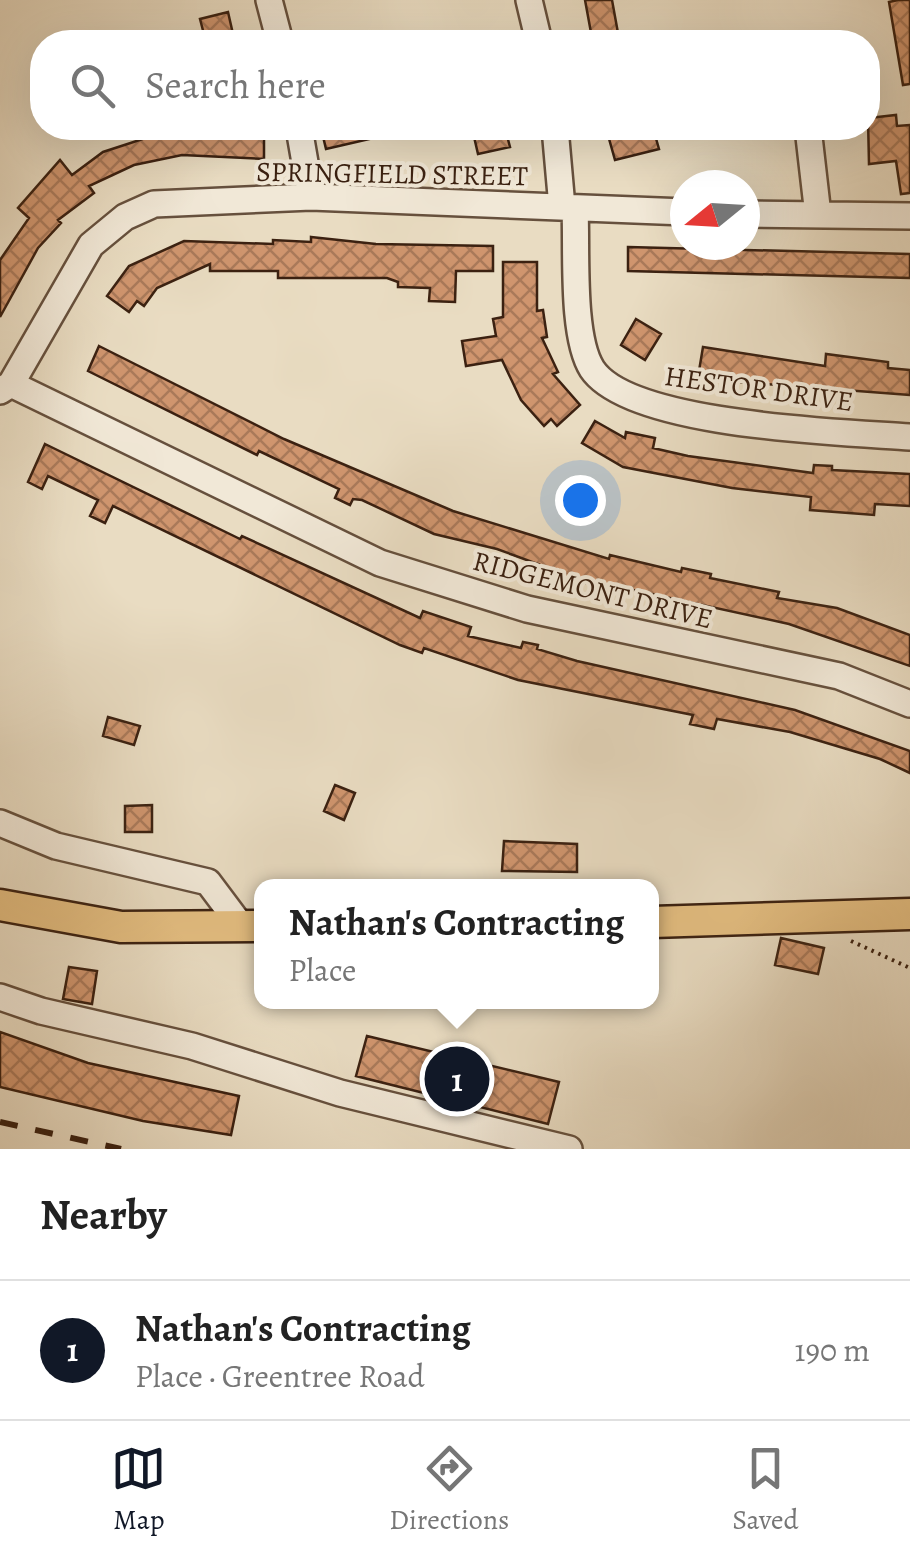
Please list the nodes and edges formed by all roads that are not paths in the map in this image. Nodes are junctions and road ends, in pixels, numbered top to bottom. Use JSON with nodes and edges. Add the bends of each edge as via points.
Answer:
{"nodes":[{"id":1,"x":269,"y":0,"type":"edge"},
{"id":2,"x":529,"y":0,"type":"edge"},
{"id":3,"x":277,"y":30,"type":"edge"},
{"id":4,"x":536,"y":30,"type":"edge"},
{"id":5,"x":300,"y":140,"type":"edge"},
{"id":6,"x":556,"y":140,"type":"edge"},
{"id":7,"x":809,"y":140,"type":"edge"},
{"id":8,"x":311,"y":197,"type":"junction"},
{"id":9,"x":569,"y":208,"type":"junction"},
{"id":10,"x":670,"y":211,"type":"edge"},
{"id":11,"x":760,"y":214,"type":"edge"},
{"id":12,"x":818,"y":216,"type":"junction"},
{"id":13,"x":910,"y":216,"type":"edge"},
{"id":14,"x":6,"y":388,"type":"edge"},
{"id":15,"x":910,"y":437,"type":"edge"},
{"id":16,"x":910,"y":704,"type":"edge"},
{"id":17,"x":0,"y":823,"type":"edge"},
{"id":18,"x":0,"y":905,"type":"edge"},
{"id":19,"x":910,"y":914,"type":"edge"},
{"id":20,"x":659,"y":922,"type":"edge"},
{"id":21,"x":252,"y":926,"type":"edge"},
{"id":22,"x":0,"y":997,"type":"edge"},
{"id":23,"x":569,"y":1149,"type":"edge"}],
"edges":[{"from":1,"to":3,"type":"street"},
{"from":2,"to":4,"type":"street"},
{"from":5,"to":8,"type":"street"},
{"from":6,"to":9,"type":"street","name":"HESTOR DRIVE"},
{"from":7,"to":12,"type":"street"},
{"from":8,"to":9,"type":"street","name":"SPRINGFIELD STREET"},
{"from":8,"to":14,"type":"street","name":"SPRINGFIELD STREET","via":[[154,204],[125,218],[90,244]]},
{"from":9,"to":10,"type":"street","name":"SPRINGFIELD STREET"},
{"from":9,"to":15,"type":"street","name":"HESTOR DRIVE","via":[[581,338],[592,368],[612,390],[655,406],[780,428]]},
{"from":11,"to":12,"type":"street"},
{"from":12,"to":13,"type":"street"},
{"from":14,"to":16,"type":"street","name":"RIDGEMONT DRIVE","via":[[380,562],[527,609],[839,676]]},
{"from":17,"to":21,"type":"street","via":[[56,846],[208,882]]},
{"from":18,"to":21,"type":"main road","via":[[121,927]]},
{"from":19,"to":20,"type":"main road"},
{"from":22,"to":23,"type":"street","via":[[192,1046],[340,1094]]}]}
